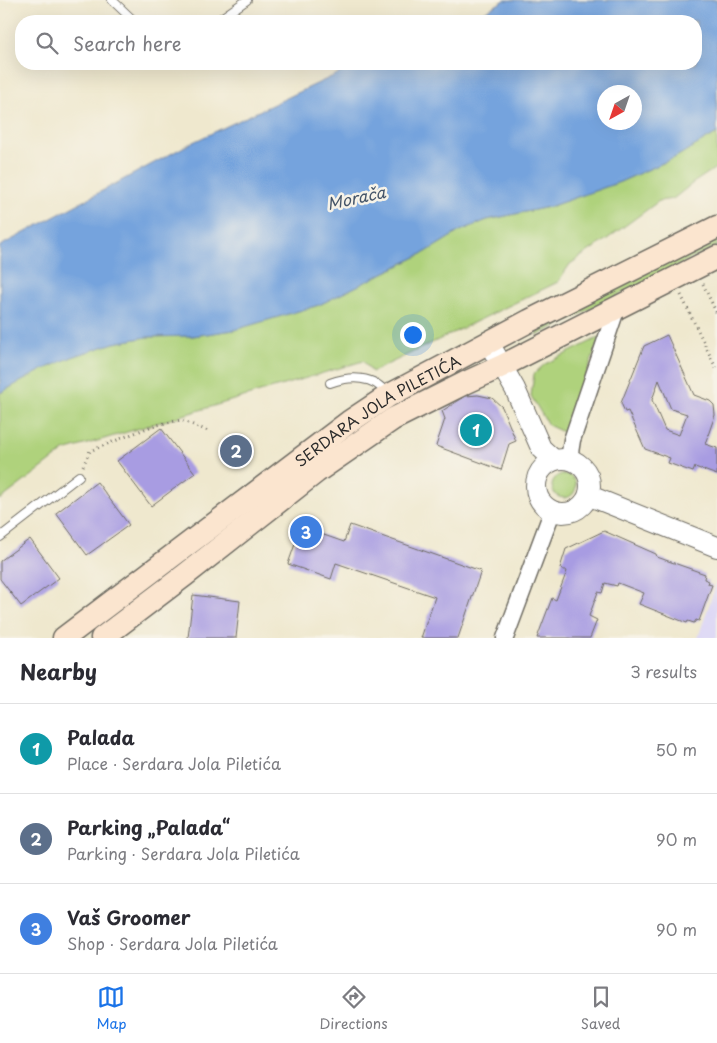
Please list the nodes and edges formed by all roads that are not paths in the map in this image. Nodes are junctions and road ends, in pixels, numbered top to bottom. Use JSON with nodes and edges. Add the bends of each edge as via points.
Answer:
{"nodes":[{"id":1,"x":113,"y":0,"type":"edge"},
{"id":2,"x":247,"y":0,"type":"edge"},
{"id":3,"x":128,"y":15,"type":"edge"},
{"id":4,"x":226,"y":15,"type":"edge"},
{"id":5,"x":717,"y":227,"type":"edge"},
{"id":6,"x":717,"y":257,"type":"edge"},
{"id":7,"x":617,"y":307,"type":"junction"},
{"id":8,"x":489,"y":343,"type":"junction"},
{"id":9,"x":502,"y":366,"type":"junction"},
{"id":10,"x":330,"y":383,"type":"dead end"},
{"id":11,"x":388,"y":396,"type":"junction"},
{"id":12,"x":562,"y":460,"type":"junction"},
{"id":13,"x":79,"y":476,"type":"road end"},
{"id":14,"x":590,"y":496,"type":"junction"},
{"id":15,"x":552,"y":512,"type":"junction"},
{"id":16,"x":0,"y":536,"type":"edge"},
{"id":17,"x":717,"y":547,"type":"edge"},
{"id":18,"x":64,"y":638,"type":"edge"},
{"id":19,"x":102,"y":638,"type":"edge"},
{"id":20,"x":505,"y":638,"type":"edge"}],
"edges":[{"from":1,"to":3,"type":"lane"},
{"from":2,"to":4,"type":"lane"},
{"from":5,"to":8,"type":"main road","name":"SERDARA JOLA PILETIĆA"},
{"from":6,"to":7,"type":"main road","name":"SERDARA JOLA PILETIĆA"},
{"from":7,"to":9,"type":"main road","name":"SERDARA JOLA PILETIĆA"},
{"from":7,"to":12,"type":"street","via":[[572,440]]},
{"from":8,"to":9,"type":"street"},
{"from":8,"to":11,"type":"main road","name":"SERDARA JOLA PILETIĆA"},
{"from":9,"to":12,"type":"street","via":[[541,448]]},
{"from":9,"to":19,"type":"main road","name":"SERDARA JOLA PILETIĆA","via":[[393,419],[353,446]]},
{"from":10,"to":11,"type":"lane","via":[[342,379],[366,379],[380,386]]},
{"from":11,"to":18,"type":"main road","name":"SERDARA JOLA PILETIĆA"},
{"from":12,"to":14,"type":"street","via":[[580,464],[588,473]]},
{"from":12,"to":15,"type":"street","via":[[546,465],[536,482],[542,503]]},
{"from":13,"to":16,"type":"lane"},
{"from":14,"to":15,"type":"street","via":[[578,510],[561,514]]},
{"from":14,"to":17,"type":"street"},
{"from":15,"to":20,"type":"street"}]}
